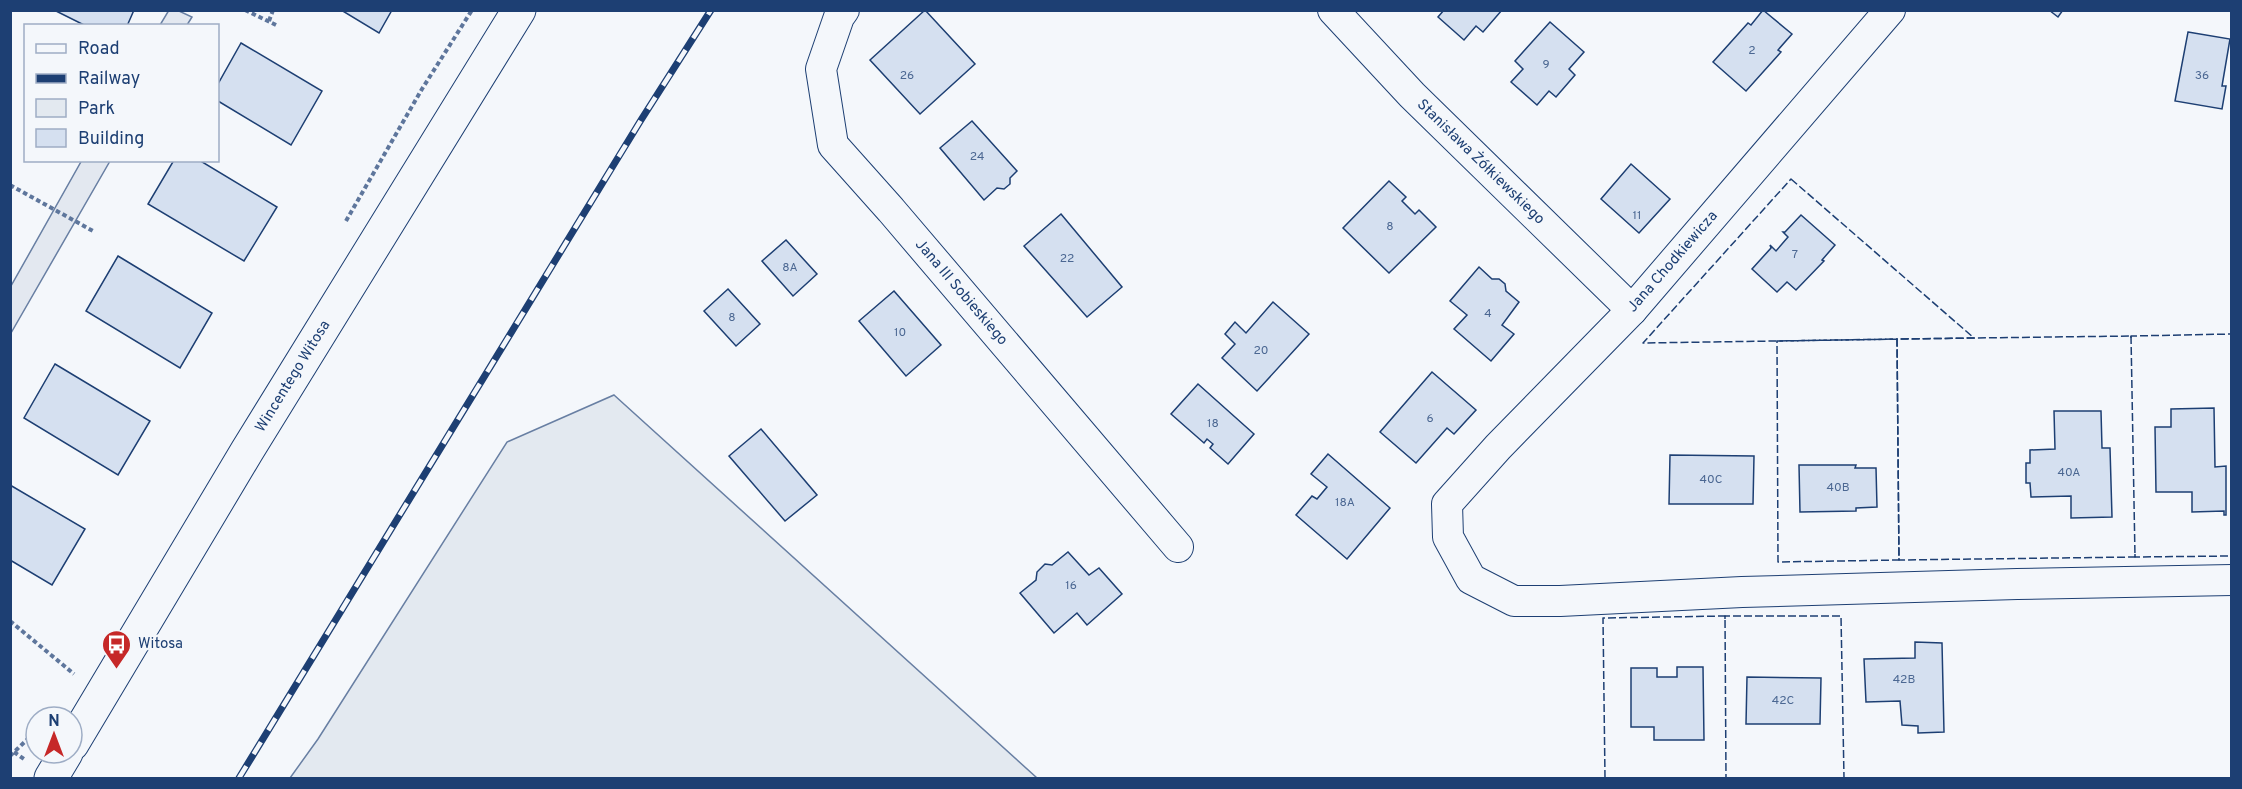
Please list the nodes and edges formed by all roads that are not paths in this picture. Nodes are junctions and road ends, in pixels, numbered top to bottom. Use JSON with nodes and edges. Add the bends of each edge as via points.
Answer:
{"nodes":[{"id":1,"x":519,"y":10,"type":"edge"},
{"id":2,"x":844,"y":10,"type":"edge"},
{"id":3,"x":1333,"y":10,"type":"edge"},
{"id":4,"x":1890,"y":10,"type":"edge"},
{"id":5,"x":1632,"y":310,"type":"junction"},
{"id":6,"x":1178,"y":547,"type":"dead end"},
{"id":7,"x":2232,"y":580,"type":"edge"},
{"id":8,"x":84,"y":724,"type":"edge"},
{"id":9,"x":59,"y":765,"type":"edge"},
{"id":10,"x":51,"y":778,"type":"edge"}],
"edges":[{"from":1,"to":8,"type":"street","name":"Wincentego Witosa"},
{"from":2,"to":6,"type":"street","name":"Jana III Sobieskiego","via":[[820,69],[833,144]]},
{"from":3,"to":5,"type":"street","name":"Stanisława Żółkiewskiego","via":[[1412,95]]},
{"from":4,"to":5,"type":"street","name":"Jana Chodkiewicza"},
{"from":5,"to":7,"type":"street","name":"Jana Chodkiewicza","via":[[1446,504],[1448,537],[1471,579],[1514,601]]},
{"from":9,"to":10,"type":"street"}]}
